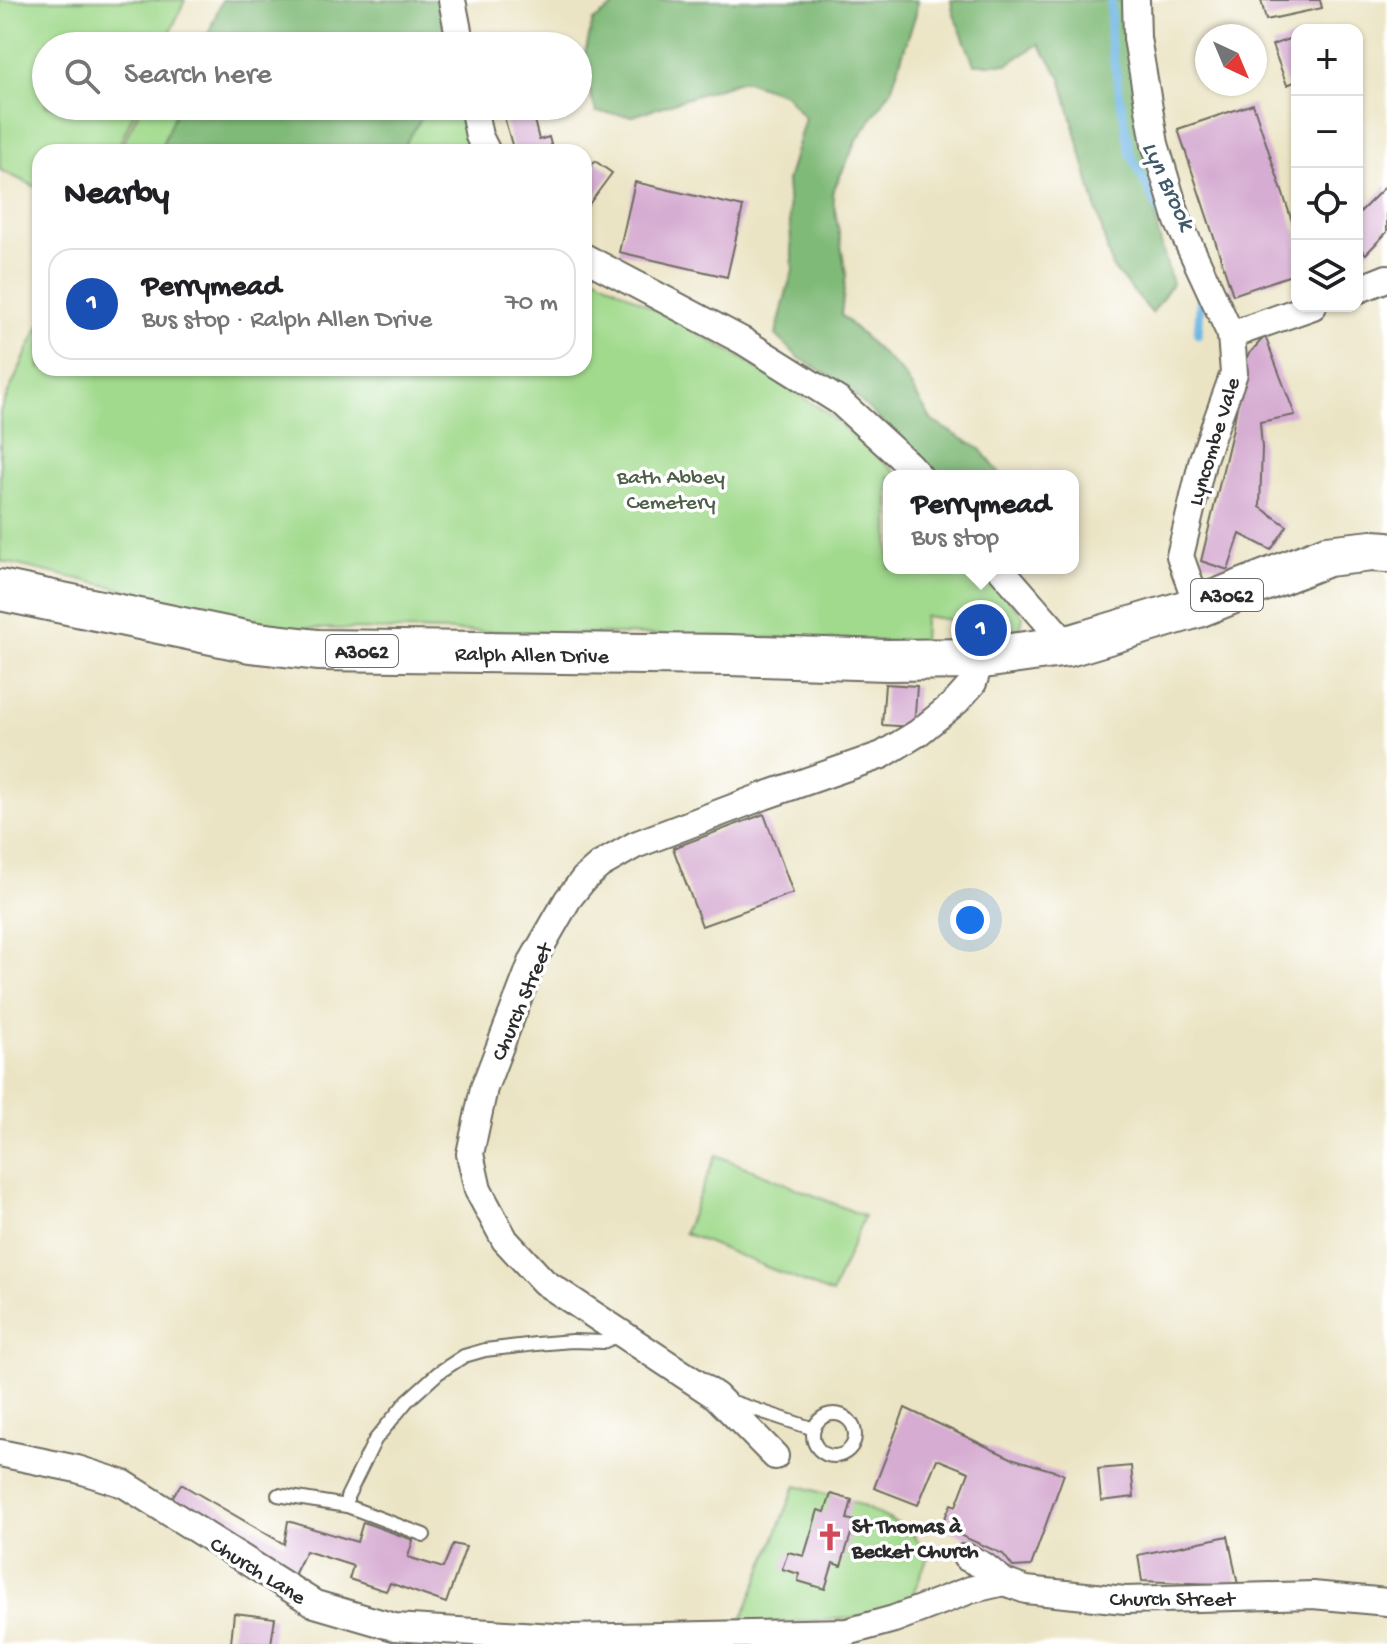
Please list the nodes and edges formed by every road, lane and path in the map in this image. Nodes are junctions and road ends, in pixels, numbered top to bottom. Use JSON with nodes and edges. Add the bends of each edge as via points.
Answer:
{"nodes":[{"id":1,"x":452,"y":0,"type":"edge"},
{"id":2,"x":1136,"y":0,"type":"edge"},
{"id":3,"x":458,"y":32,"type":"edge"},
{"id":4,"x":476,"y":120,"type":"edge"},
{"id":5,"x":483,"y":144,"type":"edge"},
{"id":6,"x":592,"y":261,"type":"edge"},
{"id":7,"x":1387,"y":278,"type":"edge"},
{"id":8,"x":1363,"y":288,"type":"edge"},
{"id":9,"x":1296,"y":312,"type":"edge"},
{"id":10,"x":1231,"y":335,"type":"junction"},
{"id":11,"x":914,"y":470,"type":"edge"},
{"id":12,"x":1387,"y":552,"type":"edge"},
{"id":13,"x":1005,"y":574,"type":"edge"},
{"id":14,"x":0,"y":590,"type":"edge"},
{"id":15,"x":1198,"y":607,"type":"junction"},
{"id":16,"x":1068,"y":646,"type":"junction"},
{"id":17,"x":976,"y":659,"type":"junction"},
{"id":18,"x":622,"y":1334,"type":"junction"},
{"id":19,"x":716,"y":1396,"type":"junction"},
{"id":20,"x":814,"y":1429,"type":"dead end"},
{"id":21,"x":0,"y":1453,"type":"edge"},
{"id":22,"x":775,"y":1456,"type":"dead end"},
{"id":23,"x":278,"y":1495,"type":"dead end"},
{"id":24,"x":347,"y":1506,"type":"junction"},
{"id":25,"x":424,"y":1535,"type":"dead end"},
{"id":26,"x":966,"y":1557,"type":"dead end"},
{"id":27,"x":1004,"y":1582,"type":"junction"},
{"id":28,"x":1387,"y":1602,"type":"edge"}],
"edges":[{"from":1,"to":3,"type":"street"},
{"from":2,"to":10,"type":"street","name":"Lyncombe Vale","via":[[1155,144],[1178,221]]},
{"from":4,"to":5,"type":"street"},
{"from":6,"to":11,"type":"street","via":[[743,341],[839,401]]},
{"from":7,"to":8,"type":"street"},
{"from":9,"to":10,"type":"street"},
{"from":10,"to":15,"type":"street","name":"Lyncombe Vale","via":[[1234,373],[1203,459],[1180,556]]},
{"from":12,"to":15,"type":"main road","number":"A3062","via":[[1327,556]]},
{"from":13,"to":16,"type":"street"},
{"from":14,"to":17,"type":"main road","name":"Ralph Allen Drive","number":"A3062","via":[[250,642],[318,650]]},
{"from":15,"to":16,"type":"main road","number":"A3062"},
{"from":16,"to":17,"type":"main road","name":"Ralph Allen Drive","number":"A3062"},
{"from":17,"to":18,"type":"street","name":"Church Street","via":[[973,683],[956,702],[882,755],[635,845],[600,865],[568,899],[533,960],[484,1088],[470,1154],[478,1190],[505,1240],[544,1282]]},
{"from":18,"to":19,"type":"street","name":"Church Street"},
{"from":18,"to":24,"type":"lane","via":[[603,1342],[536,1344],[464,1356],[407,1401],[375,1440]]},
{"from":19,"to":20,"type":"lane"},
{"from":19,"to":22,"type":"street","name":"Church Street"},
{"from":21,"to":27,"type":"street","name":"Church Lane","via":[[124,1484],[315,1604],[394,1627],[570,1638],[847,1632]]},
{"from":23,"to":24,"type":"lane"},
{"from":24,"to":25,"type":"lane"},
{"from":26,"to":27,"type":"street","name":"Church Street"},
{"from":27,"to":28,"type":"street","name":"Church Street","via":[[1026,1590],[1125,1600],[1313,1595]]}]}
